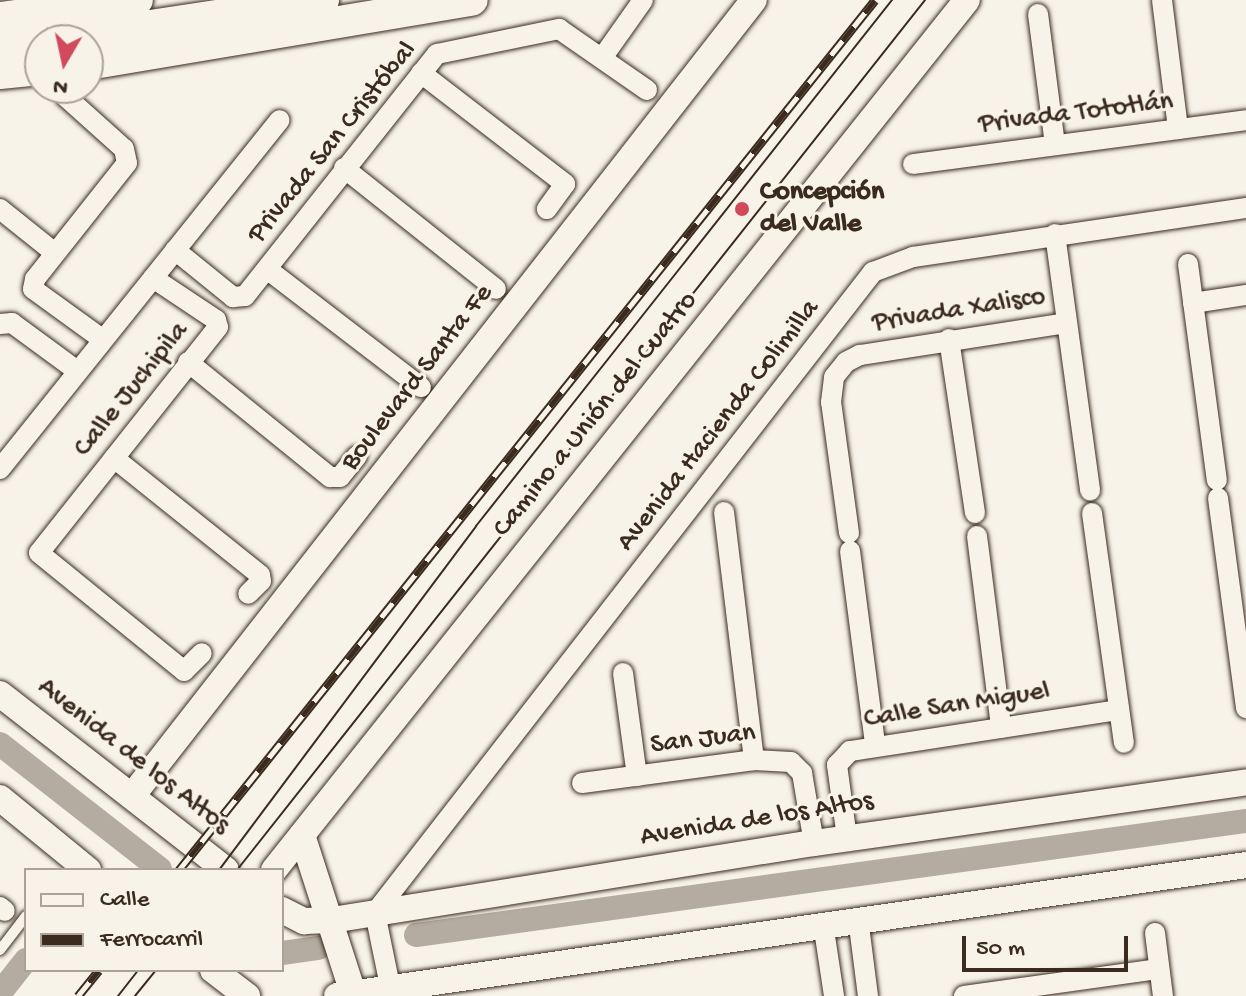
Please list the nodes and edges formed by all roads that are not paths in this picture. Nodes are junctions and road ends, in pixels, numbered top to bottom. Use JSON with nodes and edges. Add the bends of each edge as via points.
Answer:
{"nodes":[{"id":1,"x":137,"y":0,"type":"edge"},
{"id":2,"x":323,"y":0,"type":"edge"},
{"id":3,"x":472,"y":0,"type":"edge"},
{"id":4,"x":643,"y":0,"type":"edge"},
{"id":5,"x":754,"y":0,"type":"edge"},
{"id":6,"x":967,"y":0,"type":"edge"},
{"id":7,"x":1162,"y":0,"type":"edge"},
{"id":8,"x":1038,"y":14,"type":"dead end"},
{"id":9,"x":0,"y":18,"type":"edge"},
{"id":10,"x":104,"y":33,"type":"edge"},
{"id":11,"x":24,"y":44,"type":"edge"},
{"id":12,"x":0,"y":48,"type":"edge"},
{"id":13,"x":602,"y":58,"type":"junction"},
{"id":14,"x":104,"y":61,"type":"edge"},
{"id":15,"x":24,"y":71,"type":"edge"},
{"id":16,"x":0,"y":73,"type":"edge"},
{"id":17,"x":421,"y":73,"type":"junction"},
{"id":18,"x":647,"y":90,"type":"dead end"},
{"id":19,"x":74,"y":104,"type":"edge"},
{"id":20,"x":280,"y":120,"type":"dead end"},
{"id":21,"x":1246,"y":120,"type":"edge"},
{"id":22,"x":1178,"y":129,"type":"junction"},
{"id":23,"x":1055,"y":145,"type":"junction"},
{"id":24,"x":913,"y":164,"type":"dead end"},
{"id":25,"x":344,"y":168,"type":"junction"},
{"id":26,"x":1246,"y":208,"type":"edge"},
{"id":27,"x":0,"y":209,"type":"edge"},
{"id":28,"x":547,"y":209,"type":"dead end"},
{"id":29,"x":1055,"y":234,"type":"junction"},
{"id":30,"x":175,"y":250,"type":"junction"},
{"id":31,"x":55,"y":253,"type":"junction"},
{"id":32,"x":1188,"y":264,"type":"dead end"},
{"id":33,"x":267,"y":269,"type":"junction"},
{"id":34,"x":153,"y":278,"type":"junction"},
{"id":35,"x":496,"y":289,"type":"dead end"},
{"id":36,"x":1246,"y":295,"type":"edge"},
{"id":37,"x":1193,"y":303,"type":"junction"},
{"id":38,"x":1066,"y":323,"type":"junction"},
{"id":39,"x":0,"y":324,"type":"edge"},
{"id":40,"x":102,"y":339,"type":"junction"},
{"id":41,"x":949,"y":339,"type":"junction"},
{"id":42,"x":188,"y":362,"type":"junction"},
{"id":43,"x":76,"y":370,"type":"junction"},
{"id":44,"x":421,"y":387,"type":"dead end"},
{"id":45,"x":357,"y":456,"type":"dead end"},
{"id":46,"x":114,"y":458,"type":"junction"},
{"id":47,"x":0,"y":469,"type":"edge"},
{"id":48,"x":1090,"y":491,"type":"dead end"},
{"id":49,"x":724,"y":512,"type":"dead end"},
{"id":50,"x":975,"y":513,"type":"dead end"},
{"id":51,"x":1092,"y":513,"type":"dead end"},
{"id":52,"x":977,"y":536,"type":"dead end"},
{"id":53,"x":248,"y":594,"type":"dead end"},
{"id":54,"x":202,"y":653,"type":"dead end"},
{"id":55,"x":623,"y":673,"type":"dead end"},
{"id":56,"x":0,"y":694,"type":"edge"},
{"id":57,"x":1245,"y":698,"type":"edge"},
{"id":58,"x":1119,"y":710,"type":"junction"},
{"id":59,"x":1001,"y":727,"type":"junction"},
{"id":60,"x":1124,"y":743,"type":"dead end"},
{"id":61,"x":875,"y":744,"type":"junction"},
{"id":62,"x":754,"y":760,"type":"junction"},
{"id":63,"x":637,"y":776,"type":"junction"},
{"id":64,"x":1246,"y":782,"type":"edge"},
{"id":65,"x":582,"y":783,"type":"dead end"},
{"id":66,"x":132,"y":796,"type":"junction"},
{"id":67,"x":0,"y":798,"type":"edge"},
{"id":68,"x":302,"y":835,"type":"junction"},
{"id":69,"x":847,"y":838,"type":"junction"},
{"id":70,"x":814,"y":843,"type":"junction"},
{"id":71,"x":74,"y":865,"type":"edge"},
{"id":72,"x":1246,"y":865,"type":"edge"},
{"id":73,"x":223,"y":868,"type":"edge"},
{"id":74,"x":276,"y":868,"type":"edge"},
{"id":75,"x":284,"y":911,"type":"edge"},
{"id":76,"x":375,"y":913,"type":"junction"},
{"id":77,"x":858,"y":918,"type":"junction"},
{"id":78,"x":24,"y":919,"type":"edge"},
{"id":79,"x":332,"y":920,"type":"junction"},
{"id":80,"x":823,"y":923,"type":"junction"},
{"id":81,"x":1155,"y":933,"type":"dead end"},
{"id":82,"x":0,"y":950,"type":"edge"},
{"id":83,"x":1159,"y":969,"type":"junction"},
{"id":84,"x":216,"y":972,"type":"edge"},
{"id":85,"x":396,"y":991,"type":"edge"},
{"id":86,"x":1036,"y":991,"type":"edge"},
{"id":87,"x":345,"y":995,"type":"edge"},
{"id":88,"x":247,"y":996,"type":"edge"},
{"id":89,"x":834,"y":996,"type":"edge"},
{"id":90,"x":868,"y":996,"type":"edge"},
{"id":91,"x":964,"y":996,"type":"edge"},
{"id":92,"x":1163,"y":996,"type":"edge"}],
"edges":[{"from":1,"to":9,"type":"main road"},
{"from":2,"to":10,"type":"main road"},
{"from":3,"to":14,"type":"main road"},
{"from":4,"to":13,"type":"street"},
{"from":5,"to":66,"type":"street","name":"Boulevard Santa Fe"},
{"from":6,"to":68,"type":"street","name":"Camino a Unión del Cuatro"},
{"from":7,"to":22,"type":"street"},
{"from":8,"to":23,"type":"street"},
{"from":11,"to":12,"type":"main road"},
{"from":13,"to":17,"type":"street","name":"Privada San Cristóbal","via":[[552,28],[437,54]]},
{"from":13,"to":18,"type":"street","name":"Privada San Cristóbal"},
{"from":15,"to":16,"type":"main road"},
{"from":17,"to":25,"type":"street","name":"Privada San Cristóbal"},
{"from":17,"to":28,"type":"street","via":[[565,184]]},
{"from":19,"to":31,"type":"street","via":[[124,149],[127,158]]},
{"from":20,"to":30,"type":"street"},
{"from":21,"to":22,"type":"street","name":"Privada Tototlán"},
{"from":22,"to":23,"type":"street","name":"Privada Tototlán"},
{"from":23,"to":24,"type":"street","name":"Privada Tototlán"},
{"from":25,"to":33,"type":"street","name":"Privada San Cristóbal"},
{"from":25,"to":35,"type":"street"},
{"from":26,"to":29,"type":"street","name":"Avenida Hacienda Colimilla"},
{"from":27,"to":31,"type":"street"},
{"from":29,"to":38,"type":"street"},
{"from":29,"to":76,"type":"street","name":"Avenida Hacienda Colimilla","via":[[898,259],[873,272]]},
{"from":30,"to":33,"type":"street","name":"Privada San Cristóbal","via":[[233,297],[245,296]]},
{"from":30,"to":34,"type":"street"},
{"from":31,"to":40,"type":"street","via":[[33,286]]},
{"from":32,"to":37,"type":"street"},
{"from":33,"to":44,"type":"street"},
{"from":34,"to":40,"type":"street"},
{"from":34,"to":42,"type":"street","name":"Calle Juchipila","via":[[217,322]]},
{"from":36,"to":37,"type":"street"},
{"from":37,"to":57,"type":"street"},
{"from":38,"to":41,"type":"street","name":"Privada Xalisco"},
{"from":38,"to":48,"type":"street"},
{"from":39,"to":43,"type":"street","via":[[12,323]]},
{"from":40,"to":43,"type":"street"},
{"from":41,"to":50,"type":"street"},
{"from":41,"to":61,"type":"street","name":"Privada Xalisco","via":[[860,355],[839,369],[831,388]]},
{"from":42,"to":45,"type":"street","via":[[330,477],[340,477]]},
{"from":42,"to":46,"type":"street","name":"Calle Juchipila"},
{"from":43,"to":47,"type":"street"},
{"from":46,"to":53,"type":"street","via":[[260,575]]},
{"from":46,"to":54,"type":"street","name":"Calle Juchipila","via":[[39,553],[184,671]]},
{"from":49,"to":62,"type":"street"},
{"from":51,"to":58,"type":"street"},
{"from":52,"to":59,"type":"street"},
{"from":55,"to":63,"type":"street"},
{"from":56,"to":66,"type":"street","name":"Avenida de los Altos"},
{"from":58,"to":59,"type":"street","name":"Calle San Miguel"},
{"from":58,"to":60,"type":"street"},
{"from":59,"to":61,"type":"street","name":"Calle San Miguel"},
{"from":61,"to":69,"type":"street","name":"Calle San Miguel","via":[[839,758]]},
{"from":62,"to":63,"type":"street","name":"San Juan"},
{"from":62,"to":70,"type":"street","name":"San Juan","via":[[785,761],[800,768]]},
{"from":63,"to":65,"type":"street","name":"San Juan"},
{"from":64,"to":69,"type":"street","name":"Avenida de los Altos"},
{"from":66,"to":73,"type":"street","name":"Avenida de los Altos"},
{"from":67,"to":71,"type":"street"},
{"from":68,"to":74,"type":"street","name":"Camino a Unión del Cuatro"},
{"from":68,"to":79,"type":"street"},
{"from":69,"to":70,"type":"street","name":"Avenida de los Altos"},
{"from":70,"to":76,"type":"street","name":"Avenida de los Altos"},
{"from":72,"to":77,"type":"street"},
{"from":75,"to":79,"type":"street","name":"Avenida de los Altos","via":[[304,921]]},
{"from":76,"to":79,"type":"street","name":"Avenida de los Altos"},
{"from":76,"to":85,"type":"street"},
{"from":77,"to":80,"type":"street"},
{"from":77,"to":90,"type":"street"},
{"from":78,"to":82,"type":"lane"},
{"from":79,"to":87,"type":"street"},
{"from":80,"to":85,"type":"street"},
{"from":80,"to":89,"type":"street"},
{"from":81,"to":83,"type":"street"},
{"from":83,"to":86,"type":"street"},
{"from":83,"to":92,"type":"street"},
{"from":84,"to":88,"type":"street"},
{"from":85,"to":87,"type":"street"},
{"from":86,"to":91,"type":"street"}]}
